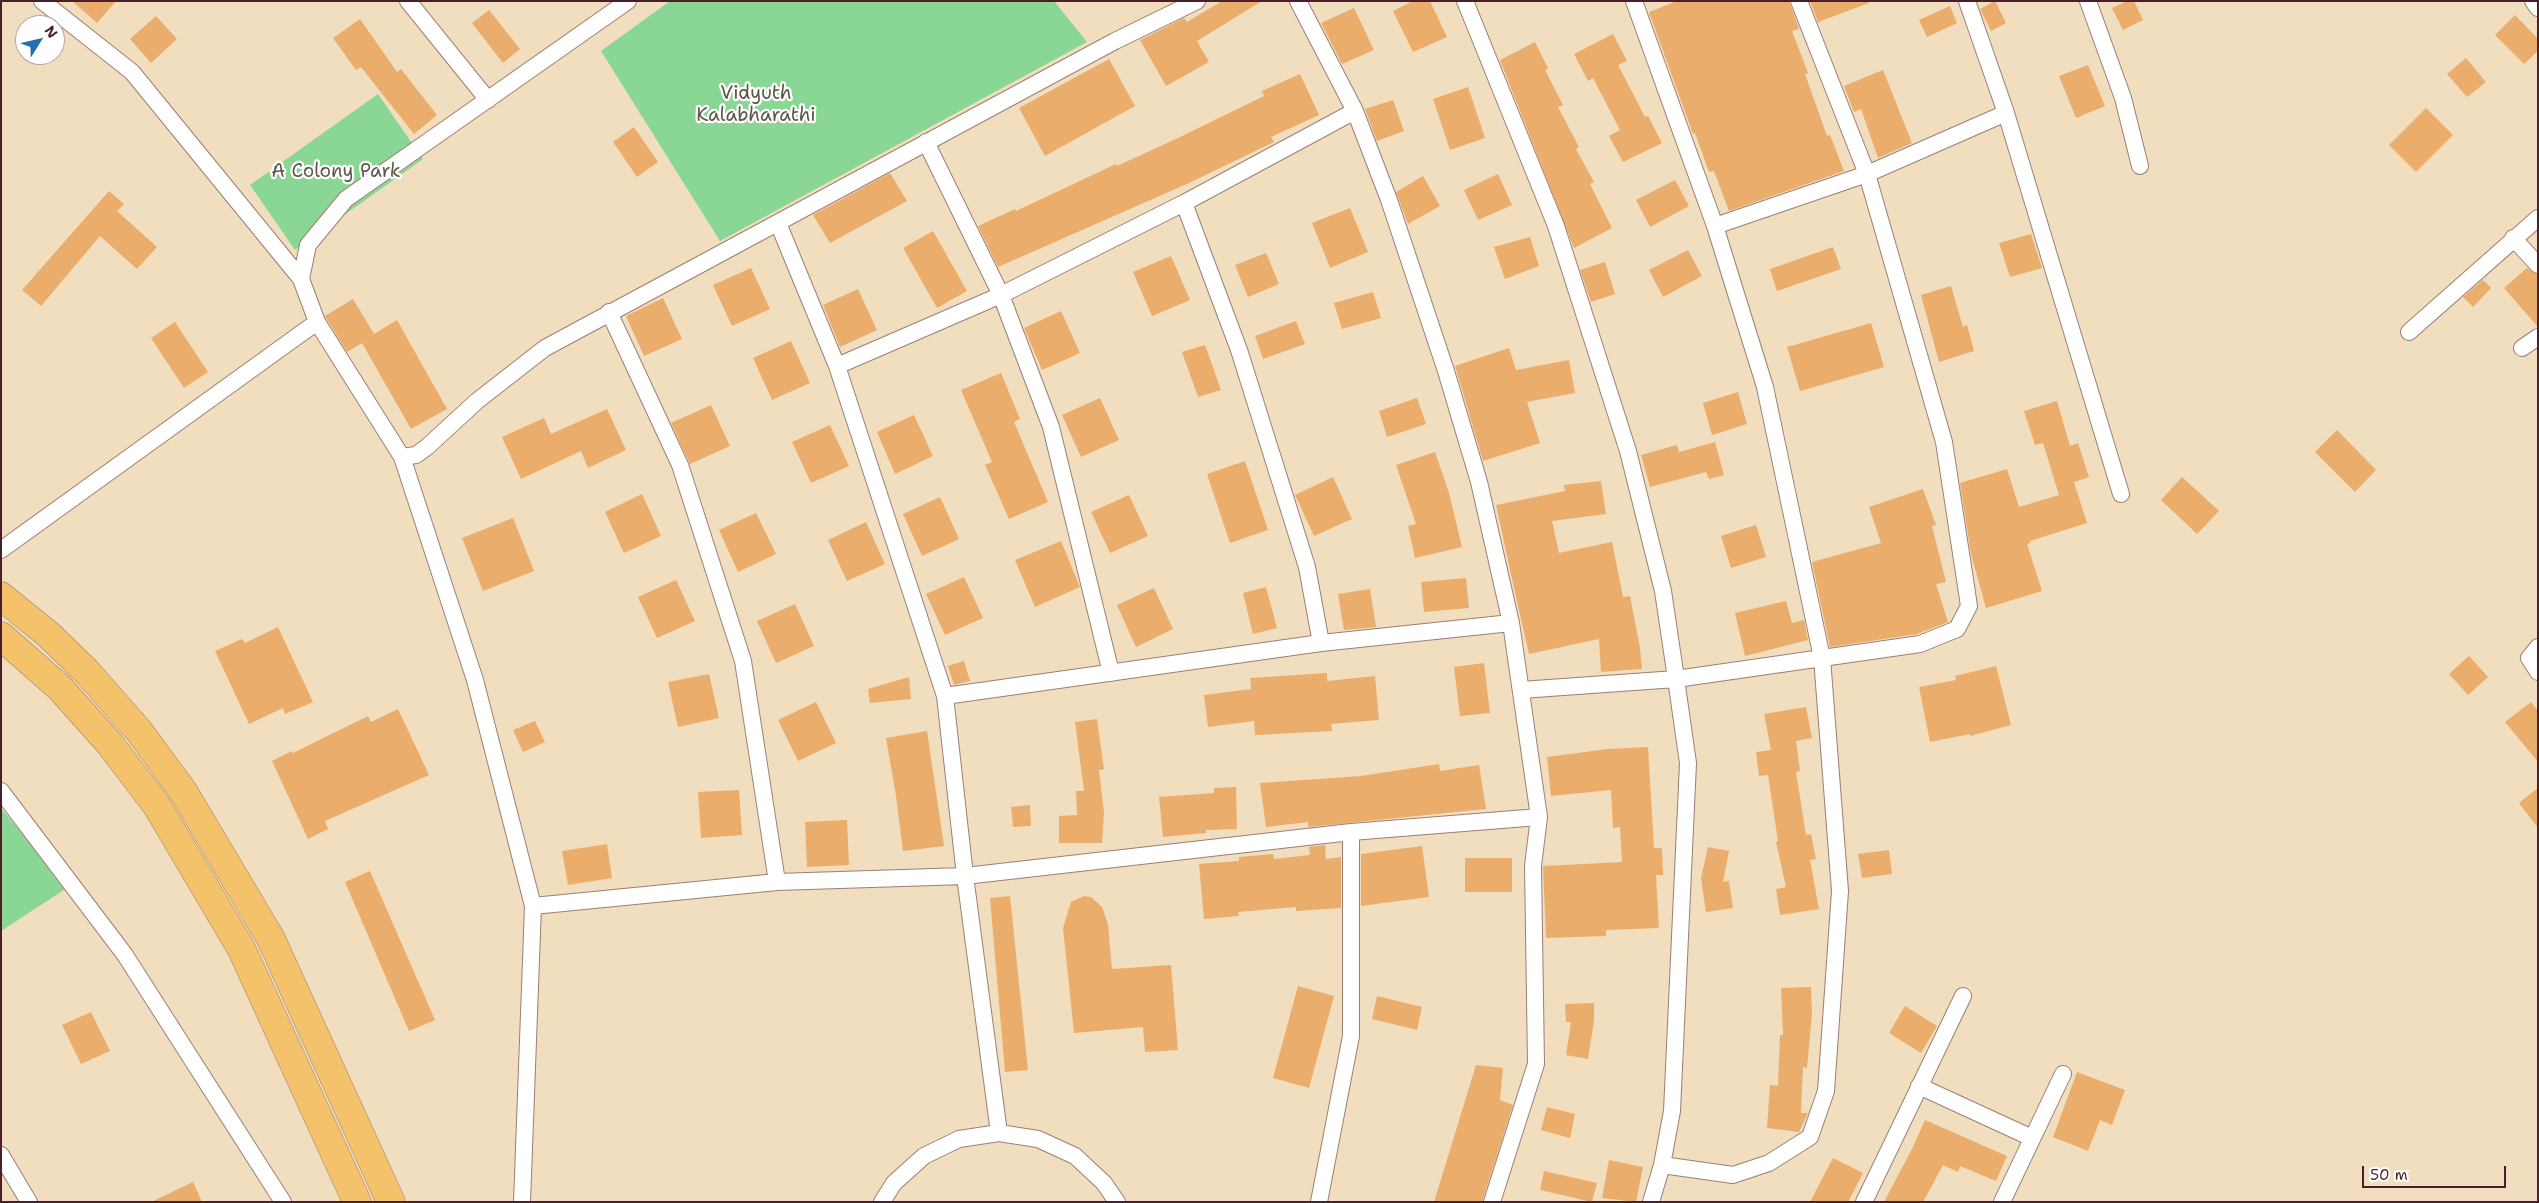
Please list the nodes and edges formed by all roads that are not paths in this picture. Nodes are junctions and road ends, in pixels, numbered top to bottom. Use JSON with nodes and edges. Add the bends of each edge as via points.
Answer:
{"nodes":[{"id":1,"x":42,"y":1,"type":"edge"},
{"id":2,"x":408,"y":1,"type":"edge"},
{"id":3,"x":628,"y":1,"type":"edge"},
{"id":4,"x":1197,"y":1,"type":"edge"},
{"id":5,"x":1298,"y":1,"type":"edge"},
{"id":6,"x":1634,"y":1,"type":"edge"},
{"id":7,"x":1799,"y":1,"type":"edge"},
{"id":8,"x":1966,"y":1,"type":"edge"},
{"id":9,"x":2088,"y":1,"type":"edge"},
{"id":10,"x":2533,"y":1,"type":"edge"},
{"id":11,"x":1467,"y":2,"type":"edge"},
{"id":12,"x":2538,"y":8,"type":"edge"},
{"id":13,"x":488,"y":100,"type":"junction"},
{"id":14,"x":1355,"y":110,"type":"junction"},
{"id":15,"x":2006,"y":114,"type":"junction"},
{"id":16,"x":926,"y":142,"type":"junction"},
{"id":17,"x":2140,"y":166,"type":"dead end"},
{"id":18,"x":1867,"y":174,"type":"junction"},
{"id":19,"x":1184,"y":203,"type":"junction"},
{"id":20,"x":2538,"y":218,"type":"edge"},
{"id":21,"x":778,"y":224,"type":"junction"},
{"id":22,"x":1715,"y":226,"type":"junction"},
{"id":23,"x":2513,"y":238,"type":"junction"},
{"id":24,"x":2538,"y":265,"type":"edge"},
{"id":25,"x":301,"y":279,"type":"junction"},
{"id":26,"x":1001,"y":295,"type":"junction"},
{"id":27,"x":609,"y":312,"type":"junction"},
{"id":28,"x":317,"y":322,"type":"junction"},
{"id":29,"x":2409,"y":332,"type":"dead end"},
{"id":30,"x":2538,"y":337,"type":"edge"},
{"id":31,"x":2522,"y":348,"type":"dead end"},
{"id":32,"x":837,"y":366,"type":"junction"},
{"id":33,"x":402,"y":457,"type":"junction"},
{"id":34,"x":2121,"y":494,"type":"dead end"},
{"id":35,"x":1,"y":550,"type":"edge"},
{"id":36,"x":1,"y":596,"type":"edge"},
{"id":37,"x":1511,"y":623,"type":"junction"},
{"id":38,"x":1,"y":636,"type":"edge"},
{"id":39,"x":1321,"y":643,"type":"junction"},
{"id":40,"x":2538,"y":647,"type":"edge"},
{"id":41,"x":1822,"y":658,"type":"junction"},
{"id":42,"x":2538,"y":672,"type":"edge"},
{"id":43,"x":1111,"y":673,"type":"junction"},
{"id":44,"x":1676,"y":679,"type":"junction"},
{"id":45,"x":1522,"y":690,"type":"junction"},
{"id":46,"x":944,"y":696,"type":"junction"},
{"id":47,"x":1,"y":792,"type":"edge"},
{"id":48,"x":1539,"y":817,"type":"junction"},
{"id":49,"x":1351,"y":832,"type":"junction"},
{"id":50,"x":965,"y":876,"type":"junction"},
{"id":51,"x":777,"y":882,"type":"junction"},
{"id":52,"x":533,"y":906,"type":"junction"},
{"id":53,"x":1963,"y":996,"type":"dead end"},
{"id":54,"x":2062,"y":1074,"type":"dead end"},
{"id":55,"x":1920,"y":1086,"type":"junction"},
{"id":56,"x":999,"y":1132,"type":"junction"},
{"id":57,"x":2032,"y":1138,"type":"junction"},
{"id":58,"x":1,"y":1155,"type":"edge"},
{"id":59,"x":1662,"y":1165,"type":"junction"},
{"id":60,"x":1868,"y":1200,"type":"edge"},
{"id":61,"x":29,"y":1202,"type":"edge"},
{"id":62,"x":283,"y":1202,"type":"edge"},
{"id":63,"x":357,"y":1202,"type":"edge"},
{"id":64,"x":391,"y":1202,"type":"edge"},
{"id":65,"x":522,"y":1202,"type":"edge"},
{"id":66,"x":882,"y":1202,"type":"edge"},
{"id":67,"x":1117,"y":1202,"type":"edge"},
{"id":68,"x":1319,"y":1202,"type":"edge"},
{"id":69,"x":1492,"y":1202,"type":"edge"},
{"id":70,"x":1651,"y":1202,"type":"edge"},
{"id":71,"x":2002,"y":1202,"type":"edge"}],
"edges":[{"from":1,"to":25,"type":"street","via":[[132,72]]},
{"from":2,"to":13,"type":"street"},
{"from":3,"to":13,"type":"street"},
{"from":4,"to":16,"type":"street"},
{"from":5,"to":14,"type":"street"},
{"from":6,"to":22,"type":"street"},
{"from":7,"to":18,"type":"street"},
{"from":8,"to":15,"type":"street"},
{"from":9,"to":17,"type":"street","via":[[2123,98]]},
{"from":10,"to":12,"type":"street"},
{"from":11,"to":44,"type":"street","via":[[1556,226],[1628,451],[1662,591]]},
{"from":13,"to":25,"type":"street","via":[[346,199],[308,245]]},
{"from":14,"to":19,"type":"street"},
{"from":14,"to":37,"type":"street","via":[[1446,371],[1479,482]]},
{"from":15,"to":18,"type":"street"},
{"from":15,"to":34,"type":"street"},
{"from":16,"to":21,"type":"street"},
{"from":16,"to":26,"type":"street"},
{"from":18,"to":22,"type":"street"},
{"from":18,"to":41,"type":"street","via":[[1944,442],[1968,606],[1957,629],[1920,644]]},
{"from":19,"to":26,"type":"street"},
{"from":19,"to":39,"type":"street","via":[[1239,350],[1307,567]]},
{"from":20,"to":23,"type":"street"},
{"from":21,"to":27,"type":"street"},
{"from":21,"to":32,"type":"street"},
{"from":22,"to":41,"type":"street","via":[[1765,387]]},
{"from":23,"to":24,"type":"street"},
{"from":23,"to":29,"type":"street"},
{"from":25,"to":28,"type":"street"},
{"from":26,"to":32,"type":"street"},
{"from":26,"to":43,"type":"street","via":[[1051,427]]},
{"from":27,"to":33,"type":"street","via":[[545,348],[477,401],[427,447],[416,455]]},
{"from":27,"to":51,"type":"street","via":[[680,466],[743,661]]},
{"from":28,"to":33,"type":"street"},
{"from":28,"to":35,"type":"street"},
{"from":30,"to":31,"type":"street"},
{"from":32,"to":46,"type":"street"},
{"from":33,"to":52,"type":"street","via":[[475,680]]},
{"from":36,"to":64,"type":"highway","via":[[49,635],[88,673],[139,731],[183,791],[271,939]]},
{"from":37,"to":39,"type":"street"},
{"from":37,"to":45,"type":"street"},
{"from":38,"to":63,"type":"highway","via":[[60,688],[110,744],[157,806],[242,950]]},
{"from":39,"to":43,"type":"street"},
{"from":40,"to":42,"type":"street","via":[[2529,658]]},
{"from":41,"to":44,"type":"street"},
{"from":41,"to":59,"type":"street","via":[[1840,891],[1826,1091],[1810,1137],[1770,1163],[1733,1175]]},
{"from":43,"to":46,"type":"street"},
{"from":44,"to":45,"type":"street"},
{"from":44,"to":59,"type":"street","via":[[1688,763],[1672,1111]]},
{"from":45,"to":48,"type":"street"},
{"from":46,"to":50,"type":"street"},
{"from":47,"to":62,"type":"street","via":[[125,955]]},
{"from":48,"to":49,"type":"street"},
{"from":48,"to":69,"type":"street","via":[[1533,866],[1536,1064]]},
{"from":49,"to":50,"type":"street"},
{"from":49,"to":68,"type":"street","via":[[1351,1036]]},
{"from":50,"to":51,"type":"street"},
{"from":50,"to":56,"type":"street"},
{"from":51,"to":52,"type":"street"},
{"from":52,"to":65,"type":"street"},
{"from":53,"to":55,"type":"street"},
{"from":54,"to":57,"type":"street"},
{"from":55,"to":57,"type":"street"},
{"from":55,"to":60,"type":"street"},
{"from":56,"to":66,"type":"street","via":[[960,1138],[924,1156],[894,1183]]},
{"from":56,"to":67,"type":"street","via":[[1038,1139],[1075,1156],[1104,1183]]},
{"from":57,"to":71,"type":"street"},
{"from":58,"to":61,"type":"street"},
{"from":59,"to":70,"type":"street"}]}
